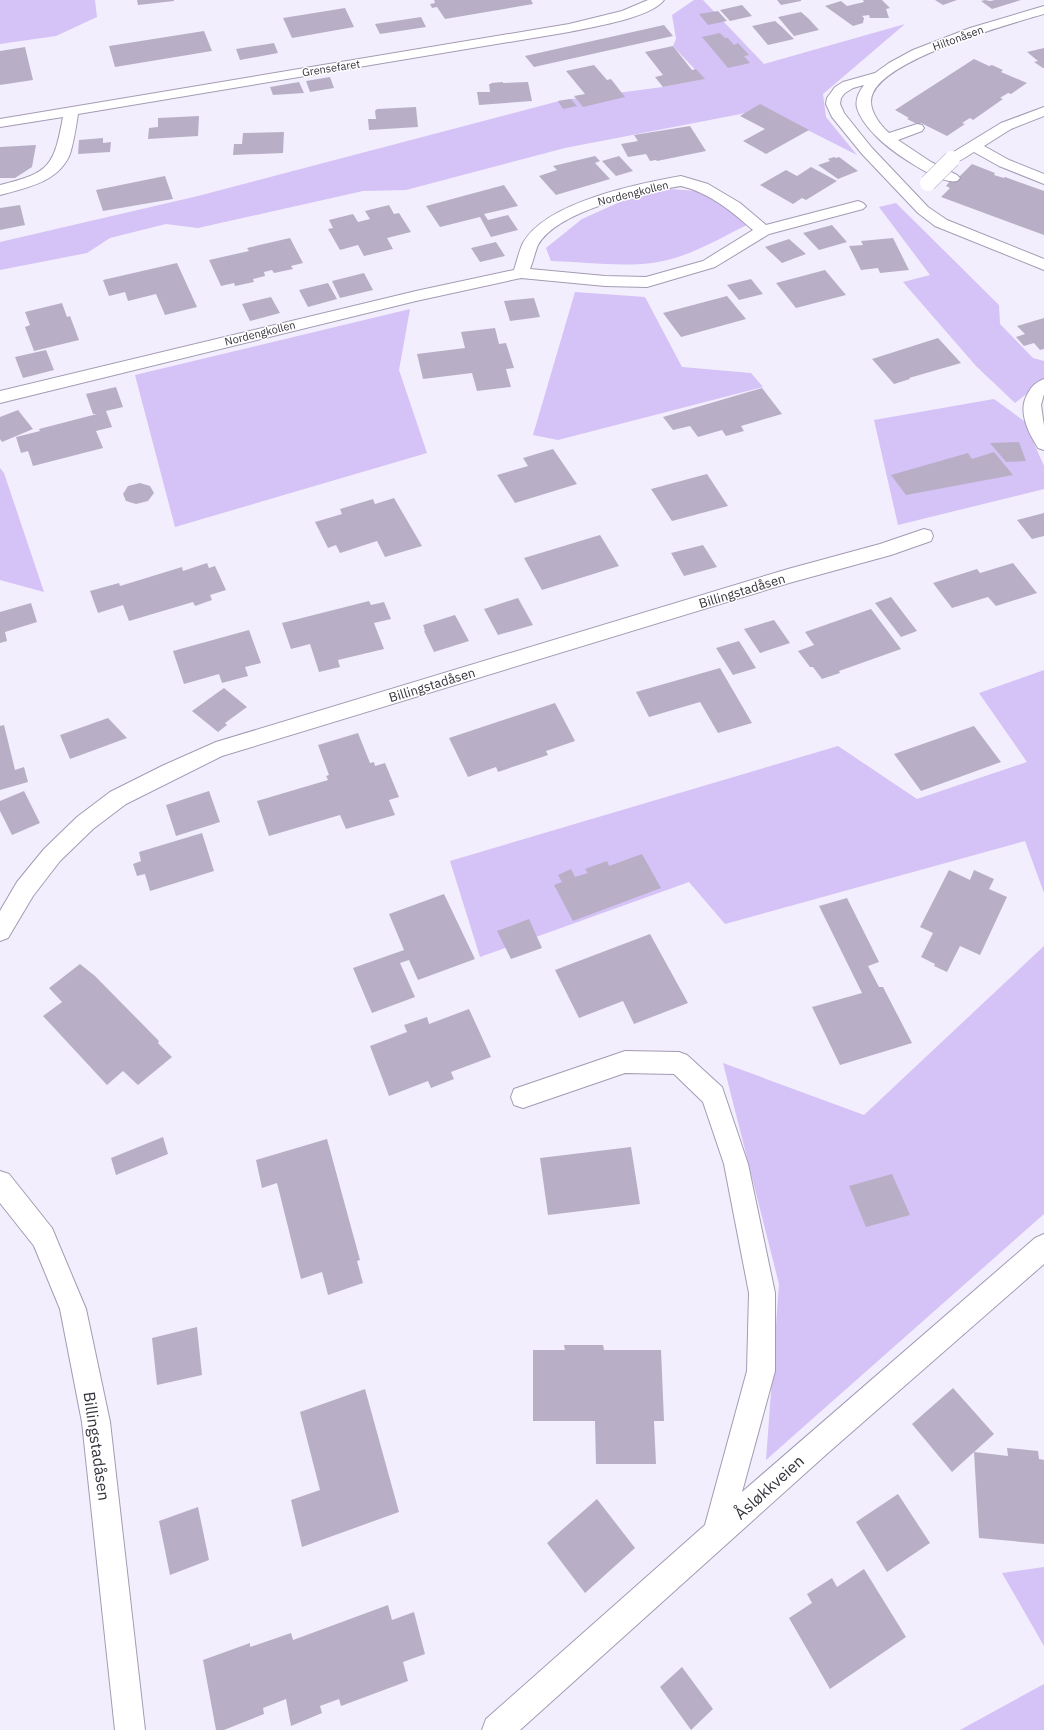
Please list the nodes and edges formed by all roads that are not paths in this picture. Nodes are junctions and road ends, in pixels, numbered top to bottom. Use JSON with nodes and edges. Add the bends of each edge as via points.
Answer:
{"nodes":[{"id":1,"x":658,"y":0,"type":"edge"},
{"id":2,"x":1044,"y":10,"type":"edge"},
{"id":3,"x":877,"y":77,"type":"junction"},
{"id":4,"x":72,"y":110,"type":"junction"},
{"id":5,"x":1044,"y":111,"type":"edge"},
{"id":6,"x":0,"y":123,"type":"edge"},
{"id":7,"x":917,"y":128,"type":"dead end"},
{"id":8,"x":888,"y":138,"type":"junction"},
{"id":9,"x":974,"y":146,"type":"junction"},
{"id":10,"x":952,"y":178,"type":"dead end"},
{"id":11,"x":1044,"y":179,"type":"edge"},
{"id":12,"x":0,"y":190,"type":"edge"},
{"id":13,"x":907,"y":194,"type":"junction"},
{"id":14,"x":858,"y":206,"type":"dead end"},
{"id":15,"x":763,"y":231,"type":"junction"},
{"id":16,"x":1044,"y":265,"type":"edge"},
{"id":17,"x":521,"y":273,"type":"junction"},
{"id":18,"x":1044,"y":385,"type":"edge"},
{"id":19,"x":0,"y":396,"type":"edge"},
{"id":20,"x":1044,"y":444,"type":"edge"},
{"id":21,"x":924,"y":536,"type":"dead end"},
{"id":22,"x":0,"y":931,"type":"edge"},
{"id":23,"x":523,"y":1097,"type":"dead end"},
{"id":24,"x":0,"y":1183,"type":"edge"},
{"id":25,"x":1044,"y":1247,"type":"edge"},
{"id":26,"x":717,"y":1532,"type":"junction"},
{"id":27,"x":130,"y":1730,"type":"edge"},
{"id":28,"x":496,"y":1730,"type":"edge"}],
"edges":[{"from":1,"to":4,"type":"street","name":"Grensefaret","via":[[619,16],[569,28]]},
{"from":2,"to":3,"type":"street","name":"Hiltonåsen","via":[[931,48],[898,63]]},
{"from":3,"to":8,"type":"street","name":"Hiltonåsen","via":[[865,95],[867,116]]},
{"from":3,"to":13,"type":"street","name":"Hiltonåsen","via":[[848,85],[840,90],[833,104],[846,127]]},
{"from":4,"to":6,"type":"street","name":"Grensefaret"},
{"from":4,"to":12,"type":"street","via":[[60,159],[43,176]]},
{"from":5,"to":9,"type":"street","via":[[1006,126]]},
{"from":7,"to":8,"type":"street"},
{"from":8,"to":10,"type":"street","name":"Hiltonåsen","via":[[928,167]]},
{"from":9,"to":11,"type":"street","via":[[1004,163]]},
{"from":9,"to":13,"type":"street","bridge":true,"via":[[952,159],[928,183]]},
{"from":13,"to":16,"type":"street","name":"Hiltonåsen","via":[[941,223]]},
{"from":14,"to":15,"type":"street","name":"Nordengkollen"},
{"from":15,"to":17,"type":"street","name":"Nordengkollen","via":[[709,264],[647,282]]},
{"from":15,"to":17,"type":"street","name":"Nordengkollen","via":[[735,206],[702,187],[681,181],[652,186],[607,197],[576,210],[548,226],[531,244]]},
{"from":17,"to":19,"type":"street","name":"Nordengkollen","via":[[408,297]]},
{"from":18,"to":20,"type":"street","via":[[1034,395],[1031,406],[1038,434]]},
{"from":21,"to":22,"type":"street","name":"Billingstadåsen","via":[[216,750],[118,798],[85,823],[52,855],[25,889]]},
{"from":23,"to":26,"type":"street","via":[[625,1062],[679,1064],[713,1095],[736,1164],[762,1293],[761,1371]]},
{"from":24,"to":27,"type":"street","name":"Billingstadåsen","via":[[43,1237],[73,1309],[96,1422]]},
{"from":25,"to":26,"type":"street","name":"Åsløkkveien"},
{"from":26,"to":28,"type":"street","name":"Åsløkkveien"}]}
